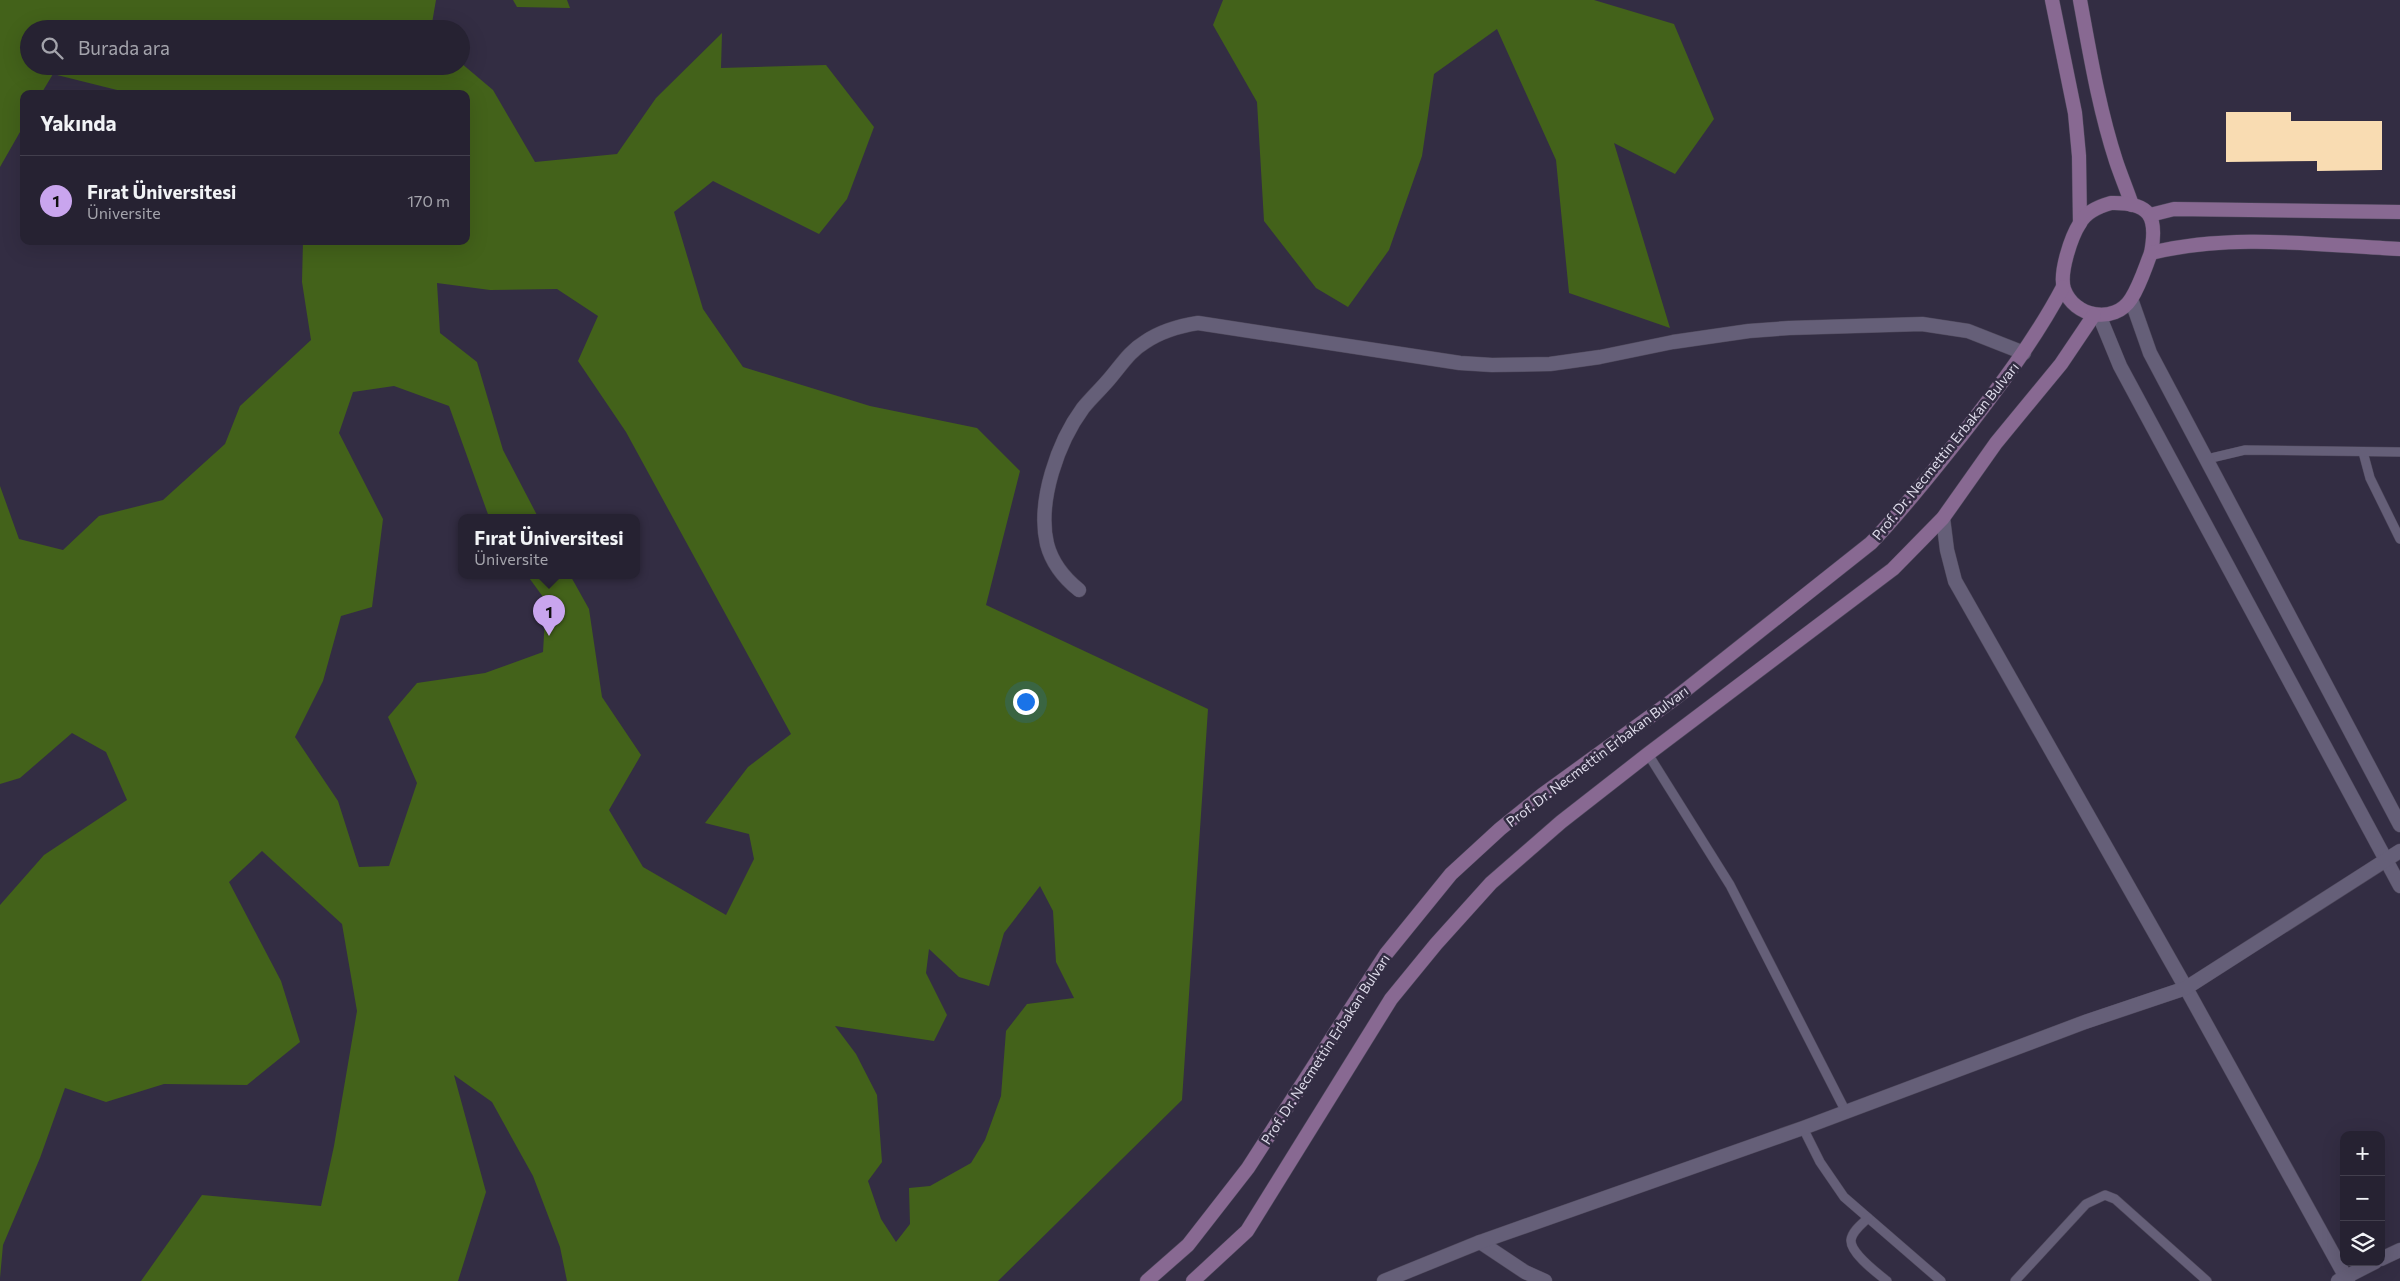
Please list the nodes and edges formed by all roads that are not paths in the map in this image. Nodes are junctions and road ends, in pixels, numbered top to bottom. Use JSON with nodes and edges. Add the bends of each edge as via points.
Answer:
{"nodes":[{"id":1,"x":2052,"y":0,"type":"edge"},
{"id":2,"x":2080,"y":0,"type":"edge"},
{"id":3,"x":2132,"y":205,"type":"junction"},
{"id":4,"x":2400,"y":212,"type":"edge"},
{"id":5,"x":2150,"y":215,"type":"junction"},
{"id":6,"x":2080,"y":223,"type":"junction"},
{"id":7,"x":2400,"y":249,"type":"edge"},
{"id":8,"x":2151,"y":253,"type":"junction"},
{"id":9,"x":2063,"y":286,"type":"junction"},
{"id":10,"x":2131,"y":299,"type":"junction"},
{"id":11,"x":2097,"y":315,"type":"junction"},
{"id":12,"x":2024,"y":353,"type":"junction"},
{"id":13,"x":2363,"y":452,"type":"junction"},
{"id":14,"x":2400,"y":452,"type":"edge"},
{"id":15,"x":2207,"y":459,"type":"junction"},
{"id":16,"x":1943,"y":518,"type":"junction"},
{"id":17,"x":2400,"y":539,"type":"edge"},
{"id":18,"x":1079,"y":590,"type":"dead end"},
{"id":19,"x":1648,"y":754,"type":"junction"},
{"id":20,"x":2400,"y":825,"type":"edge"},
{"id":21,"x":2400,"y":851,"type":"edge"},
{"id":22,"x":2386,"y":860,"type":"junction"},
{"id":23,"x":2400,"y":886,"type":"edge"},
{"id":24,"x":2186,"y":988,"type":"junction"},
{"id":25,"x":1846,"y":1112,"type":"junction"},
{"id":26,"x":1804,"y":1128,"type":"junction"},
{"id":27,"x":1868,"y":1218,"type":"junction"},
{"id":28,"x":1480,"y":1242,"type":"junction"},
{"id":29,"x":2400,"y":1250,"type":"edge"},
{"id":30,"x":2385,"y":1257,"type":"edge"},
{"id":31,"x":2368,"y":1266,"type":"edge"},
{"id":32,"x":1408,"y":1277,"type":"edge"},
{"id":33,"x":2344,"y":1280,"type":"edge"},
{"id":34,"x":1147,"y":1281,"type":"edge"},
{"id":35,"x":1193,"y":1281,"type":"edge"},
{"id":36,"x":1384,"y":1281,"type":"edge"},
{"id":37,"x":1545,"y":1281,"type":"edge"},
{"id":38,"x":1887,"y":1281,"type":"edge"},
{"id":39,"x":1940,"y":1281,"type":"edge"},
{"id":40,"x":2014,"y":1281,"type":"edge"},
{"id":41,"x":2208,"y":1281,"type":"edge"}],
"edges":[{"from":1,"to":6,"type":"main road","via":[[2075,113]]},
{"from":2,"to":3,"type":"main road","via":[[2108,128]]},
{"from":3,"to":5,"type":"main road","via":[[2144,208]]},
{"from":3,"to":6,"type":"main road","via":[[2104,205]]},
{"from":4,"to":5,"type":"main road","via":[[2174,210]]},
{"from":5,"to":8,"type":"main road"},
{"from":6,"to":9,"type":"main road","via":[[2062,274]]},
{"from":7,"to":8,"type":"main road","via":[[2234,242]]},
{"from":8,"to":10,"type":"main road"},
{"from":9,"to":11,"type":"main road","via":[[2075,304]]},
{"from":9,"to":12,"type":"main road","name":"Prof. Dr. Necmettin Erbakan Bulvarı"},
{"from":10,"to":11,"type":"main road","via":[[2122,309]]},
{"from":10,"to":15,"type":"street","via":[[2150,353]]},
{"from":11,"to":16,"type":"main road","name":"Prof. Dr. Necmettin Erbakan Bulvarı","via":[[1996,443]]},
{"from":11,"to":22,"type":"street","via":[[2120,366]]},
{"from":12,"to":18,"type":"street","via":[[1968,331],[1922,324],[1749,331],[1672,342],[1575,362],[1492,365],[1460,363],[1198,323],[1185,325],[1160,333],[1132,352],[1083,408],[1062,445],[1048,488],[1046,534],[1060,570]]},
{"from":12,"to":34,"type":"main road","name":"Prof. Dr. Necmettin Erbakan Bulvarı","via":[[1931,474],[1871,544],[1673,700],[1542,795],[1451,874],[1386,954],[1248,1168],[1188,1245]]},
{"from":13,"to":14,"type":"lane"},
{"from":13,"to":15,"type":"lane","via":[[2245,450]]},
{"from":13,"to":17,"type":"lane","via":[[2370,478]]},
{"from":15,"to":20,"type":"street"},
{"from":16,"to":19,"type":"main road","name":"Prof. Dr. Necmettin Erbakan Bulvarı","via":[[1893,569]]},
{"from":16,"to":24,"type":"street","via":[[1955,581]]},
{"from":19,"to":25,"type":"lane","via":[[1730,885]]},
{"from":19,"to":35,"type":"main road","name":"Prof. Dr. Necmettin Erbakan Bulvarı","via":[[1561,822],[1491,883],[1436,944],[1392,999],[1247,1231]]},
{"from":21,"to":22,"type":"street"},
{"from":22,"to":23,"type":"street"},
{"from":22,"to":24,"type":"street"},
{"from":24,"to":25,"type":"street","via":[[2085,1022]]},
{"from":24,"to":33,"type":"street"},
{"from":25,"to":26,"type":"street"},
{"from":26,"to":27,"type":"lane","via":[[1834,1184]]},
{"from":26,"to":28,"type":"street"},
{"from":27,"to":38,"type":"lane","via":[[1856,1231],[1852,1240],[1854,1249]]},
{"from":27,"to":39,"type":"lane"},
{"from":28,"to":32,"type":"street"},
{"from":28,"to":37,"type":"street"},
{"from":29,"to":30,"type":"street"},
{"from":31,"to":33,"type":"street"},
{"from":32,"to":36,"type":"street"},
{"from":40,"to":41,"type":"lane","via":[[2086,1204],[2105,1196],[2115,1199]]}]}
